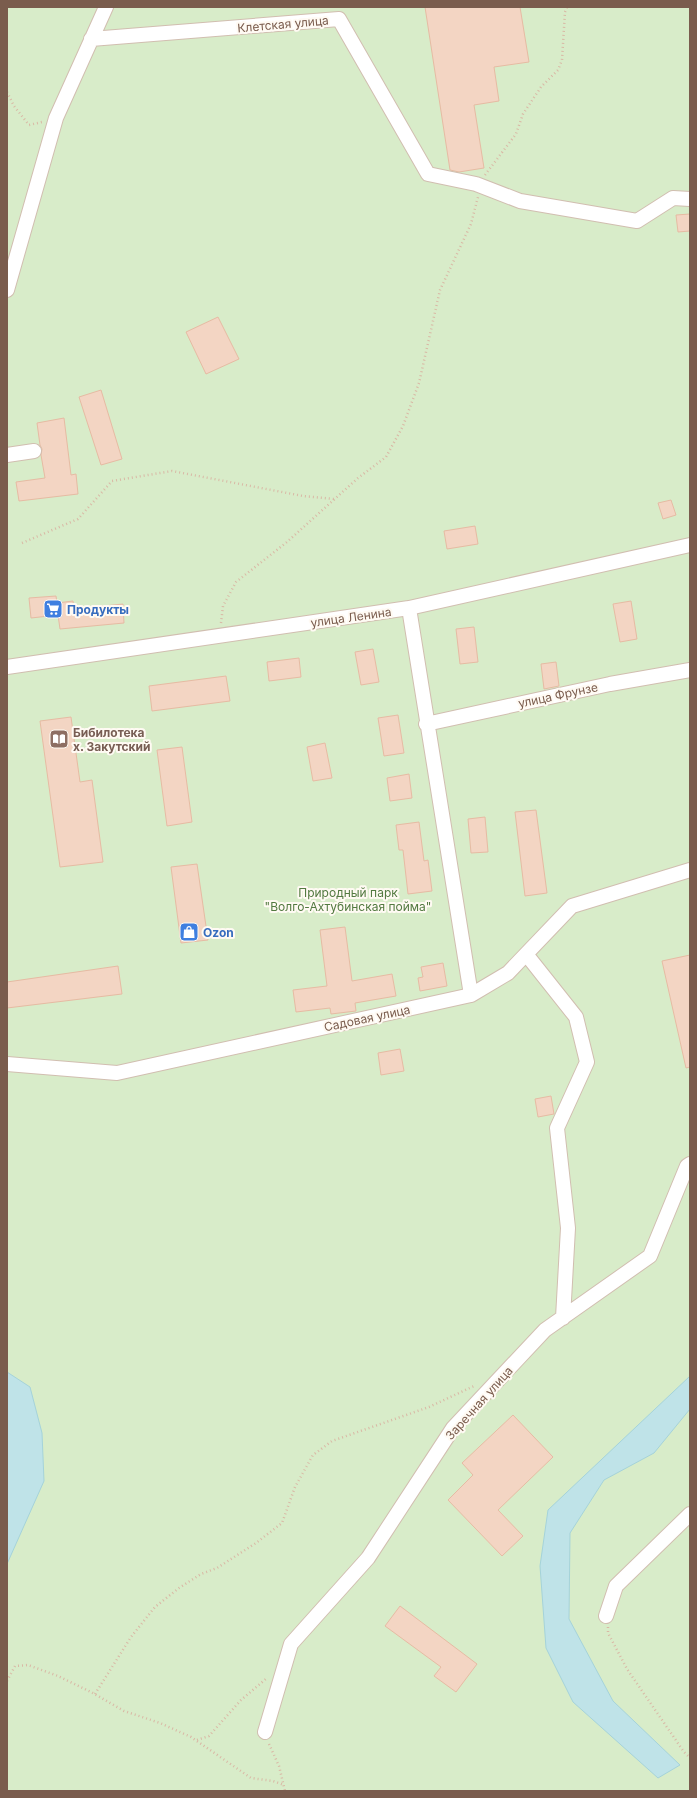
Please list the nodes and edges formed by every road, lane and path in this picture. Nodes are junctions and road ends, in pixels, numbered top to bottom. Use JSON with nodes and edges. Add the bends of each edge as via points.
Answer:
{"nodes":[{"id":1,"x":106,"y":7,"type":"edge"},
{"id":2,"x":567,"y":7,"type":"edge"},
{"id":3,"x":91,"y":39,"type":"junction"},
{"id":4,"x":7,"y":92,"type":"edge"},
{"id":5,"x":56,"y":118,"type":"junction"},
{"id":6,"x":478,"y":186,"type":"junction"},
{"id":7,"x":690,"y":199,"type":"edge"},
{"id":8,"x":7,"y":290,"type":"edge"},
{"id":9,"x":34,"y":452,"type":"dead end"},
{"id":10,"x":7,"y":455,"type":"edge"},
{"id":11,"x":334,"y":499,"type":"junction"},
{"id":12,"x":22,"y":543,"type":"dead end"},
{"id":13,"x":690,"y":544,"type":"edge"},
{"id":14,"x":409,"y":608,"type":"junction"},
{"id":15,"x":220,"y":636,"type":"junction"},
{"id":16,"x":7,"y":668,"type":"edge"},
{"id":17,"x":690,"y":670,"type":"edge"},
{"id":18,"x":426,"y":724,"type":"junction"},
{"id":19,"x":690,"y":870,"type":"edge"},
{"id":20,"x":526,"y":954,"type":"junction"},
{"id":21,"x":471,"y":995,"type":"junction"},
{"id":22,"x":7,"y":1064,"type":"edge"},
{"id":23,"x":690,"y":1164,"type":"edge"},
{"id":24,"x":563,"y":1318,"type":"junction"},
{"id":25,"x":476,"y":1384,"type":"dead end"},
{"id":26,"x":690,"y":1514,"type":"edge"},
{"id":27,"x":606,"y":1616,"type":"joint"},
{"id":28,"x":270,"y":1675,"type":"dead end"},
{"id":29,"x":7,"y":1680,"type":"edge"},
{"id":30,"x":95,"y":1694,"type":"junction"},
{"id":31,"x":265,"y":1732,"type":"joint"},
{"id":32,"x":196,"y":1740,"type":"junction"},
{"id":33,"x":690,"y":1758,"type":"edge"},
{"id":34,"x":284,"y":1785,"type":"junction"},
{"id":35,"x":285,"y":1791,"type":"edge"}],
"edges":[{"from":1,"to":3,"type":"street"},
{"from":2,"to":6,"type":"path","via":[[562,60],[558,70],[523,114],[516,134]]},
{"from":3,"to":5,"type":"street"},
{"from":3,"to":6,"type":"street","name":"Клетская улица","via":[[339,19],[428,174]]},
{"from":4,"to":5,"type":"path","via":[[29,126]]},
{"from":5,"to":8,"type":"street"},
{"from":6,"to":7,"type":"street","via":[[520,201],[637,221],[673,198]]},
{"from":6,"to":11,"type":"path","via":[[471,224],[440,290],[419,383],[403,426],[386,457]]},
{"from":9,"to":10,"type":"street"},
{"from":11,"to":12,"type":"path","via":[[303,496],[172,471],[112,480],[78,518]]},
{"from":11,"to":15,"type":"path","via":[[287,542],[236,582],[223,606]]},
{"from":13,"to":14,"type":"street","name":"улица Ленина"},
{"from":14,"to":15,"type":"street","name":"улица Ленина"},
{"from":14,"to":18,"type":"street"},
{"from":15,"to":16,"type":"street","name":"улица Ленина"},
{"from":17,"to":18,"type":"street","name":"улица Фрунзе","via":[[610,684]]},
{"from":18,"to":21,"type":"street"},
{"from":19,"to":20,"type":"street","name":"Садовая улица","via":[[572,906]]},
{"from":20,"to":21,"type":"street","name":"Садовая улица","via":[[508,973]]},
{"from":20,"to":24,"type":"street","via":[[576,1017],[587,1062],[557,1128],[568,1228]]},
{"from":21,"to":22,"type":"street","name":"Садовая улица","via":[[117,1073]]},
{"from":23,"to":24,"type":"street","name":"Заречная улица","via":[[650,1256]]},
{"from":24,"to":31,"type":"street","name":"Заречная улица","via":[[545,1330],[453,1428],[368,1558],[291,1644]]},
{"from":25,"to":30,"type":"path","via":[[429,1407],[332,1441],[313,1455],[295,1487],[282,1523],[256,1543],[217,1568],[201,1574],[155,1606],[131,1637]]},
{"from":26,"to":27,"type":"street","via":[[616,1586]]},
{"from":27,"to":33,"type":"path","via":[[608,1633],[627,1669]]},
{"from":28,"to":32,"type":"path","via":[[241,1700],[209,1736]]},
{"from":29,"to":30,"type":"path","via":[[15,1666],[28,1665]]},
{"from":30,"to":32,"type":"path","via":[[124,1711],[160,1723]]},
{"from":31,"to":34,"type":"path"},
{"from":32,"to":34,"type":"path","via":[[251,1778]]},
{"from":34,"to":35,"type":"path"}]}
